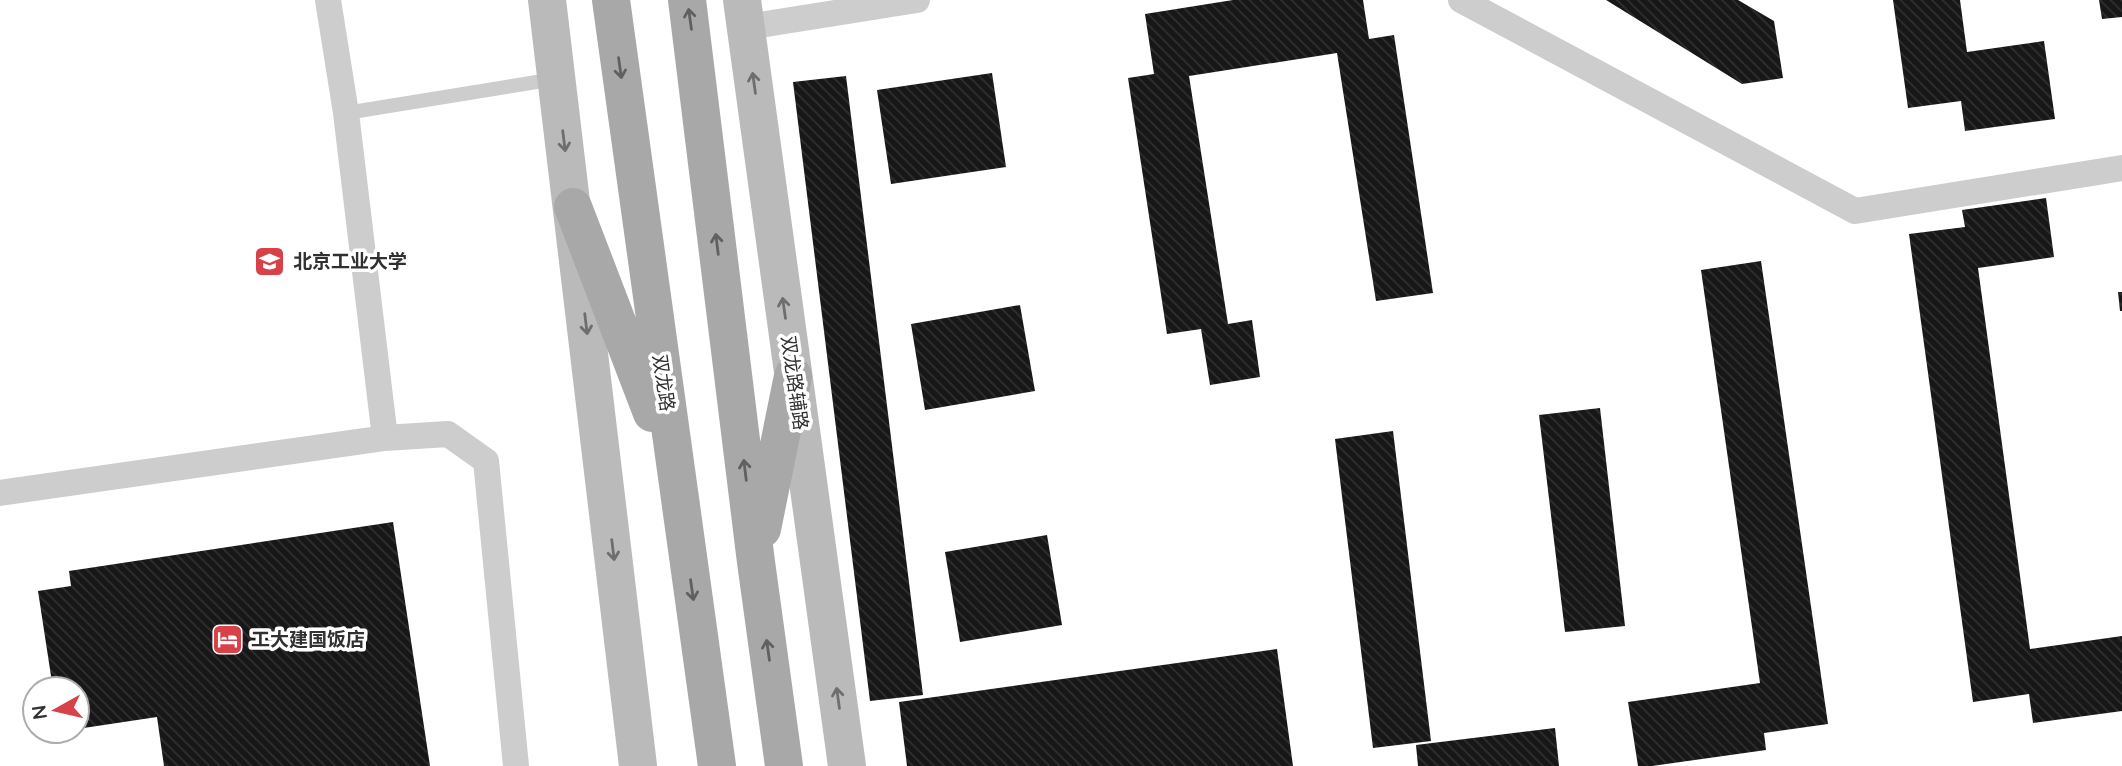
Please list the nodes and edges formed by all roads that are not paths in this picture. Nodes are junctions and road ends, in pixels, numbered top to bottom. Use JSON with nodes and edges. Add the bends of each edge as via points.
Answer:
{"nodes":[{"id":1,"x":328,"y":0,"type":"edge"},
{"id":2,"x":547,"y":0,"type":"edge"},
{"id":3,"x":611,"y":0,"type":"edge"},
{"id":4,"x":687,"y":0,"type":"edge"},
{"id":5,"x":917,"y":0,"type":"edge"},
{"id":6,"x":1461,"y":0,"type":"edge"},
{"id":7,"x":744,"y":13,"type":"edge"},
{"id":8,"x":556,"y":79,"type":"junction"},
{"id":9,"x":346,"y":113,"type":"junction"},
{"id":10,"x":2122,"y":168,"type":"edge"},
{"id":11,"x":573,"y":207,"type":"junction"},
{"id":12,"x":793,"y":376,"type":"junction"},
{"id":13,"x":385,"y":438,"type":"junction"},
{"id":14,"x":675,"y":474,"type":"junction"},
{"id":15,"x":0,"y":493,"type":"edge"},
{"id":16,"x":756,"y":562,"type":"junction"},
{"id":17,"x":516,"y":766,"type":"edge"},
{"id":18,"x":638,"y":766,"type":"edge"},
{"id":19,"x":717,"y":766,"type":"edge"},
{"id":20,"x":784,"y":766,"type":"edge"},
{"id":21,"x":847,"y":766,"type":"edge"}],
"edges":[{"from":1,"to":9,"type":"street"},
{"from":2,"to":8,"type":"main road"},
{"from":3,"to":14,"type":"main road","name":"双龙路","one_way":true},
{"from":16,"to":4,"type":"main road","one_way":true},
{"from":5,"to":7,"type":"street"},
{"from":6,"to":10,"type":"street","via":[[1855,211]]},
{"from":12,"to":7,"type":"main road","name":"双龙路辅路","one_way":true},
{"from":8,"to":9,"type":"lane"},
{"from":8,"to":11,"type":"main road","one_way":true},
{"from":9,"to":13,"type":"street"},
{"from":11,"to":14,"type":"main road"},
{"from":11,"to":18,"type":"main road","one_way":true},
{"from":12,"to":16,"type":"main road"},
{"from":21,"to":12,"type":"main road","name":"双龙路辅路","one_way":true},
{"from":13,"to":15,"type":"street"},
{"from":13,"to":17,"type":"street","via":[[449,434],[486,461]]},
{"from":14,"to":19,"type":"main road","name":"双龙路","one_way":true},
{"from":20,"to":16,"type":"main road","one_way":true}]}
